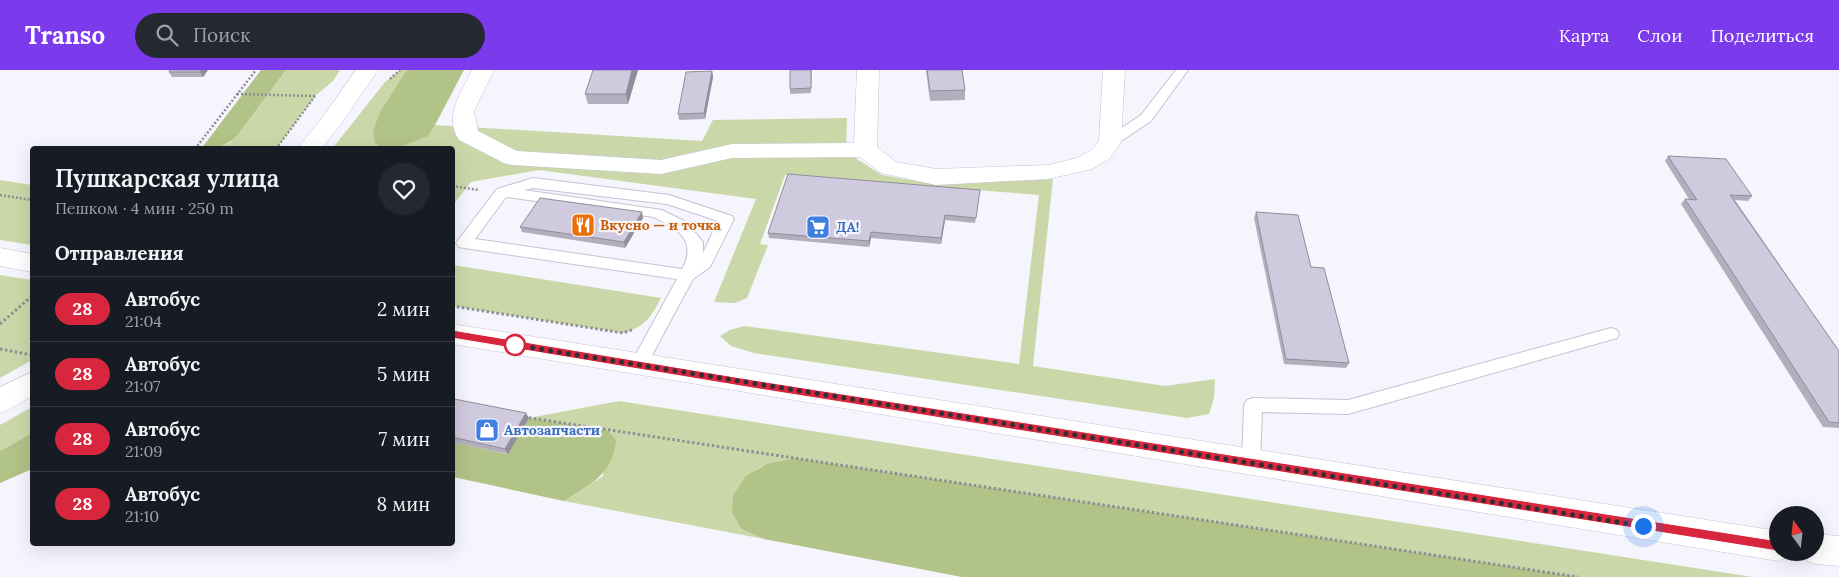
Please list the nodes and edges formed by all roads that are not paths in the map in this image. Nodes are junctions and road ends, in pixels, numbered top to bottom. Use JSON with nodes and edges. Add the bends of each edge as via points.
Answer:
{"nodes":[{"id":1,"x":367,"y":70,"type":"edge"},
{"id":2,"x":483,"y":70,"type":"edge"},
{"id":3,"x":868,"y":70,"type":"edge"},
{"id":4,"x":1114,"y":70,"type":"edge"},
{"id":5,"x":1182,"y":70,"type":"edge"},
{"id":6,"x":1110,"y":142,"type":"junction"},
{"id":7,"x":310,"y":146,"type":"edge"},
{"id":8,"x":865,"y":150,"type":"junction"},
{"id":9,"x":502,"y":192,"type":"junction"},
{"id":10,"x":0,"y":257,"type":"edge"},
{"id":11,"x":30,"y":263,"type":"edge"},
{"id":12,"x":687,"y":275,"type":"junction"},
{"id":13,"x":455,"y":334,"type":"edge"},
{"id":14,"x":1611,"y":334,"type":"dead end"},
{"id":15,"x":638,"y":365,"type":"junction"},
{"id":16,"x":30,"y":383,"type":"edge"},
{"id":17,"x":0,"y":401,"type":"edge"},
{"id":18,"x":1251,"y":463,"type":"junction"},
{"id":19,"x":1769,"y":545,"type":"edge"},
{"id":20,"x":1824,"y":550,"type":"edge"},
{"id":21,"x":1839,"y":551,"type":"edge"}],
"edges":[{"from":1,"to":7,"type":"main road"},
{"from":2,"to":8,"type":"main road","via":[[463,111],[467,135],[512,158],[662,167],[732,151]]},
{"from":3,"to":8,"type":"main road"},
{"from":4,"to":6,"type":"main road"},
{"from":5,"to":6,"type":"lane","via":[[1146,118]]},
{"from":6,"to":8,"type":"main road","via":[[1101,154],[1084,164],[1048,172],[936,177],[889,168]]},
{"from":9,"to":12,"type":"lane","via":[[657,213],[682,224],[695,242],[695,260]]},
{"from":9,"to":12,"type":"lane","via":[[464,243]]},
{"from":9,"to":12,"type":"lane","via":[[533,183],[668,200],[727,219],[706,263]]},
{"from":10,"to":11,"type":"main road"},
{"from":12,"to":15,"type":"lane"},
{"from":13,"to":15,"type":"main road"},
{"from":14,"to":18,"type":"lane","via":[[1348,407],[1253,405]]},
{"from":15,"to":18,"type":"main road"},
{"from":16,"to":17,"type":"main road"},
{"from":18,"to":19,"type":"main road"},
{"from":20,"to":21,"type":"main road"}]}
